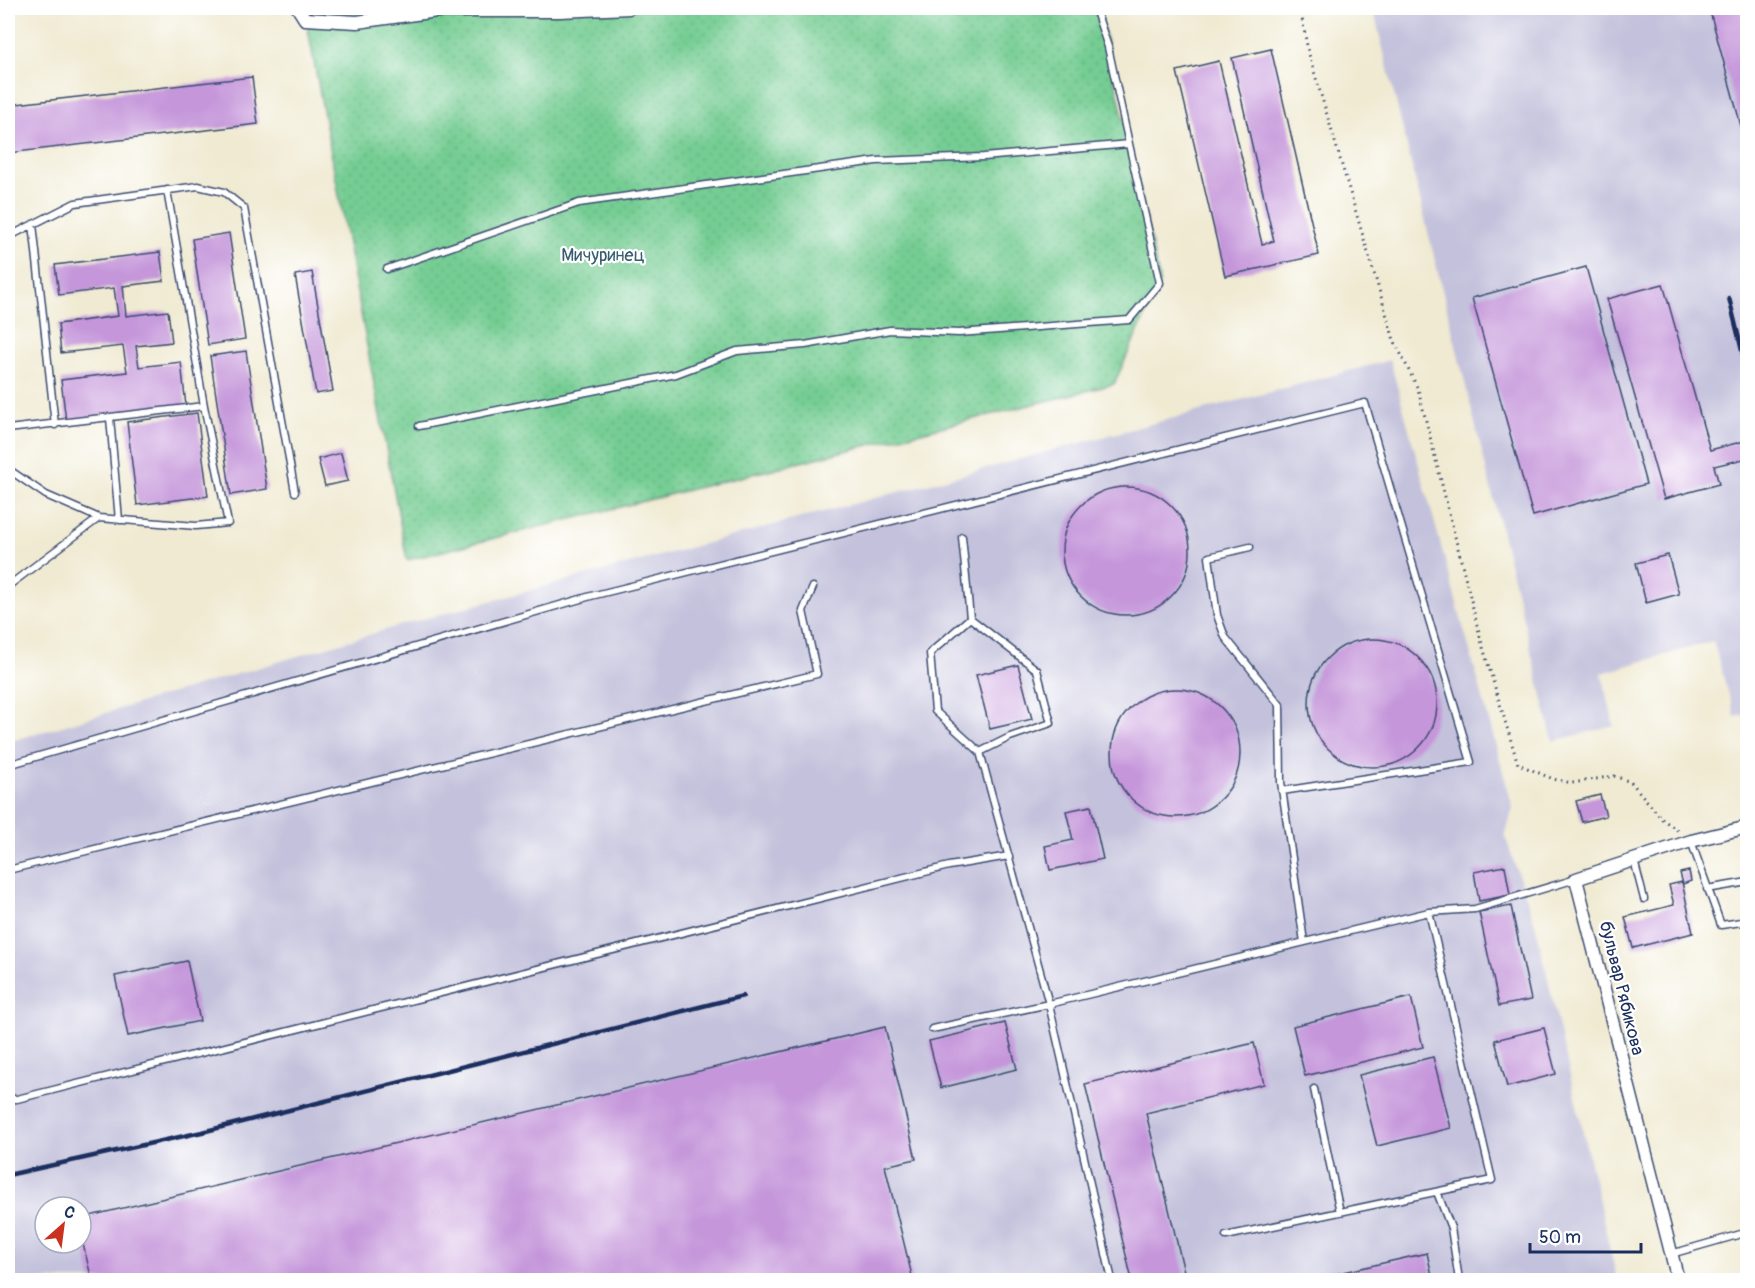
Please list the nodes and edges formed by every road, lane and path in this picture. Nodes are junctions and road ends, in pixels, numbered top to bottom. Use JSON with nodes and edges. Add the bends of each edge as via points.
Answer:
{"nodes":[{"id":1,"x":298,"y":8,"type":"edge"},
{"id":2,"x":629,"y":8,"type":"edge"},
{"id":3,"x":1095,"y":8,"type":"edge"},
{"id":4,"x":1300,"y":8,"type":"edge"},
{"id":5,"x":1129,"y":144,"type":"junction"},
{"id":6,"x":167,"y":190,"type":"junction"},
{"id":7,"x":33,"y":224,"type":"junction"},
{"id":8,"x":8,"y":237,"type":"edge"},
{"id":9,"x":387,"y":269,"type":"dead end"},
{"id":10,"x":204,"y":406,"type":"junction"},
{"id":11,"x":110,"y":418,"type":"junction"},
{"id":12,"x":55,"y":425,"type":"junction"},
{"id":13,"x":419,"y":426,"type":"dead end"},
{"id":14,"x":8,"y":429,"type":"edge"},
{"id":15,"x":8,"y":469,"type":"edge"},
{"id":16,"x":296,"y":492,"type":"dead end"},
{"id":17,"x":99,"y":519,"type":"junction"},
{"id":18,"x":119,"y":520,"type":"junction"},
{"id":19,"x":962,"y":537,"type":"dead end"},
{"id":20,"x":1250,"y":547,"type":"dead end"},
{"id":21,"x":8,"y":586,"type":"edge"},
{"id":22,"x":813,"y":587,"type":"dead end"},
{"id":23,"x":970,"y":618,"type":"junction"},
{"id":24,"x":980,"y":752,"type":"junction"},
{"id":25,"x":8,"y":765,"type":"edge"},
{"id":26,"x":1282,"y":791,"type":"junction"},
{"id":27,"x":1748,"y":827,"type":"edge"},
{"id":28,"x":1691,"y":841,"type":"junction"},
{"id":29,"x":1009,"y":856,"type":"junction"},
{"id":30,"x":1634,"y":859,"type":"junction"},
{"id":31,"x":8,"y":870,"type":"edge"},
{"id":32,"x":1576,"y":879,"type":"junction"},
{"id":33,"x":1748,"y":882,"type":"edge"},
{"id":34,"x":1707,"y":889,"type":"junction"},
{"id":35,"x":1644,"y":899,"type":"dead end"},
{"id":36,"x":1429,"y":912,"type":"junction"},
{"id":37,"x":1748,"y":921,"type":"edge"},
{"id":38,"x":1304,"y":942,"type":"junction"},
{"id":39,"x":1049,"y":1004,"type":"junction"},
{"id":40,"x":932,"y":1029,"type":"dead end"},
{"id":41,"x":1314,"y":1089,"type":"dead end"},
{"id":42,"x":8,"y":1099,"type":"edge"},
{"id":43,"x":1437,"y":1192,"type":"junction"},
{"id":44,"x":1340,"y":1212,"type":"junction"},
{"id":45,"x":1748,"y":1232,"type":"edge"},
{"id":46,"x":1226,"y":1236,"type":"dead end"},
{"id":47,"x":1671,"y":1254,"type":"junction"},
{"id":48,"x":1112,"y":1281,"type":"edge"},
{"id":49,"x":1459,"y":1281,"type":"edge"},
{"id":50,"x":1678,"y":1281,"type":"edge"}],
"edges":[{"from":1,"to":2,"type":"street","via":[[305,19],[357,22],[437,11]]},
{"from":3,"to":5,"type":"lane","via":[[1108,47]]},
{"from":4,"to":28,"type":"path","via":[[1308,51],[1394,340],[1418,389],[1482,644],[1518,764],[1553,780],[1572,783],[1614,776],[1631,782],[1662,819]]},
{"from":5,"to":9,"type":"lane","via":[[984,157],[876,161],[579,203]]},
{"from":5,"to":13,"type":"lane","via":[[1160,283],[1129,320],[959,333],[890,330],[805,345],[737,351],[676,374]]},
{"from":6,"to":7,"type":"lane","via":[[75,203]]},
{"from":6,"to":10,"type":"lane"},
{"from":6,"to":16,"type":"lane","via":[[198,186],[224,192],[244,208]]},
{"from":7,"to":8,"type":"lane"},
{"from":7,"to":12,"type":"lane"},
{"from":10,"to":11,"type":"lane"},
{"from":10,"to":18,"type":"lane","via":[[228,523],[196,526]]},
{"from":11,"to":12,"type":"lane"},
{"from":11,"to":18,"type":"lane"},
{"from":12,"to":14,"type":"lane"},
{"from":15,"to":17,"type":"lane","via":[[46,495]]},
{"from":17,"to":18,"type":"lane"},
{"from":17,"to":21,"type":"lane"},
{"from":19,"to":23,"type":"lane"},
{"from":20,"to":26,"type":"lane","via":[[1209,557],[1217,615],[1225,637],[1280,705]]},
{"from":22,"to":31,"type":"lane","via":[[803,610],[817,674]]},
{"from":23,"to":24,"type":"lane","via":[[930,653],[935,711]]},
{"from":23,"to":24,"type":"lane","via":[[1037,670],[1051,723]]},
{"from":24,"to":29,"type":"lane"},
{"from":25,"to":26,"type":"lane","via":[[591,596],[1365,403],[1471,762]]},
{"from":26,"to":38,"type":"lane"},
{"from":27,"to":28,"type":"street"},
{"from":28,"to":30,"type":"street"},
{"from":28,"to":34,"type":"lane"},
{"from":29,"to":39,"type":"lane"},
{"from":29,"to":42,"type":"lane","via":[[949,867]]},
{"from":30,"to":32,"type":"street"},
{"from":30,"to":35,"type":"lane"},
{"from":32,"to":36,"type":"lane","via":[[1475,909]]},
{"from":32,"to":47,"type":"street","name":"бульвар Рябикова"},
{"from":33,"to":34,"type":"lane"},
{"from":34,"to":37,"type":"lane","via":[[1721,925]]},
{"from":36,"to":38,"type":"lane"},
{"from":36,"to":43,"type":"lane","via":[[1492,1180]]},
{"from":38,"to":39,"type":"lane"},
{"from":39,"to":40,"type":"lane"},
{"from":39,"to":48,"type":"lane"},
{"from":41,"to":44,"type":"lane"},
{"from":43,"to":44,"type":"lane"},
{"from":43,"to":49,"type":"lane","via":[[1451,1228]]},
{"from":44,"to":46,"type":"lane"},
{"from":45,"to":47,"type":"lane"},
{"from":47,"to":50,"type":"street","name":"бульвар Рябикова"}]}
